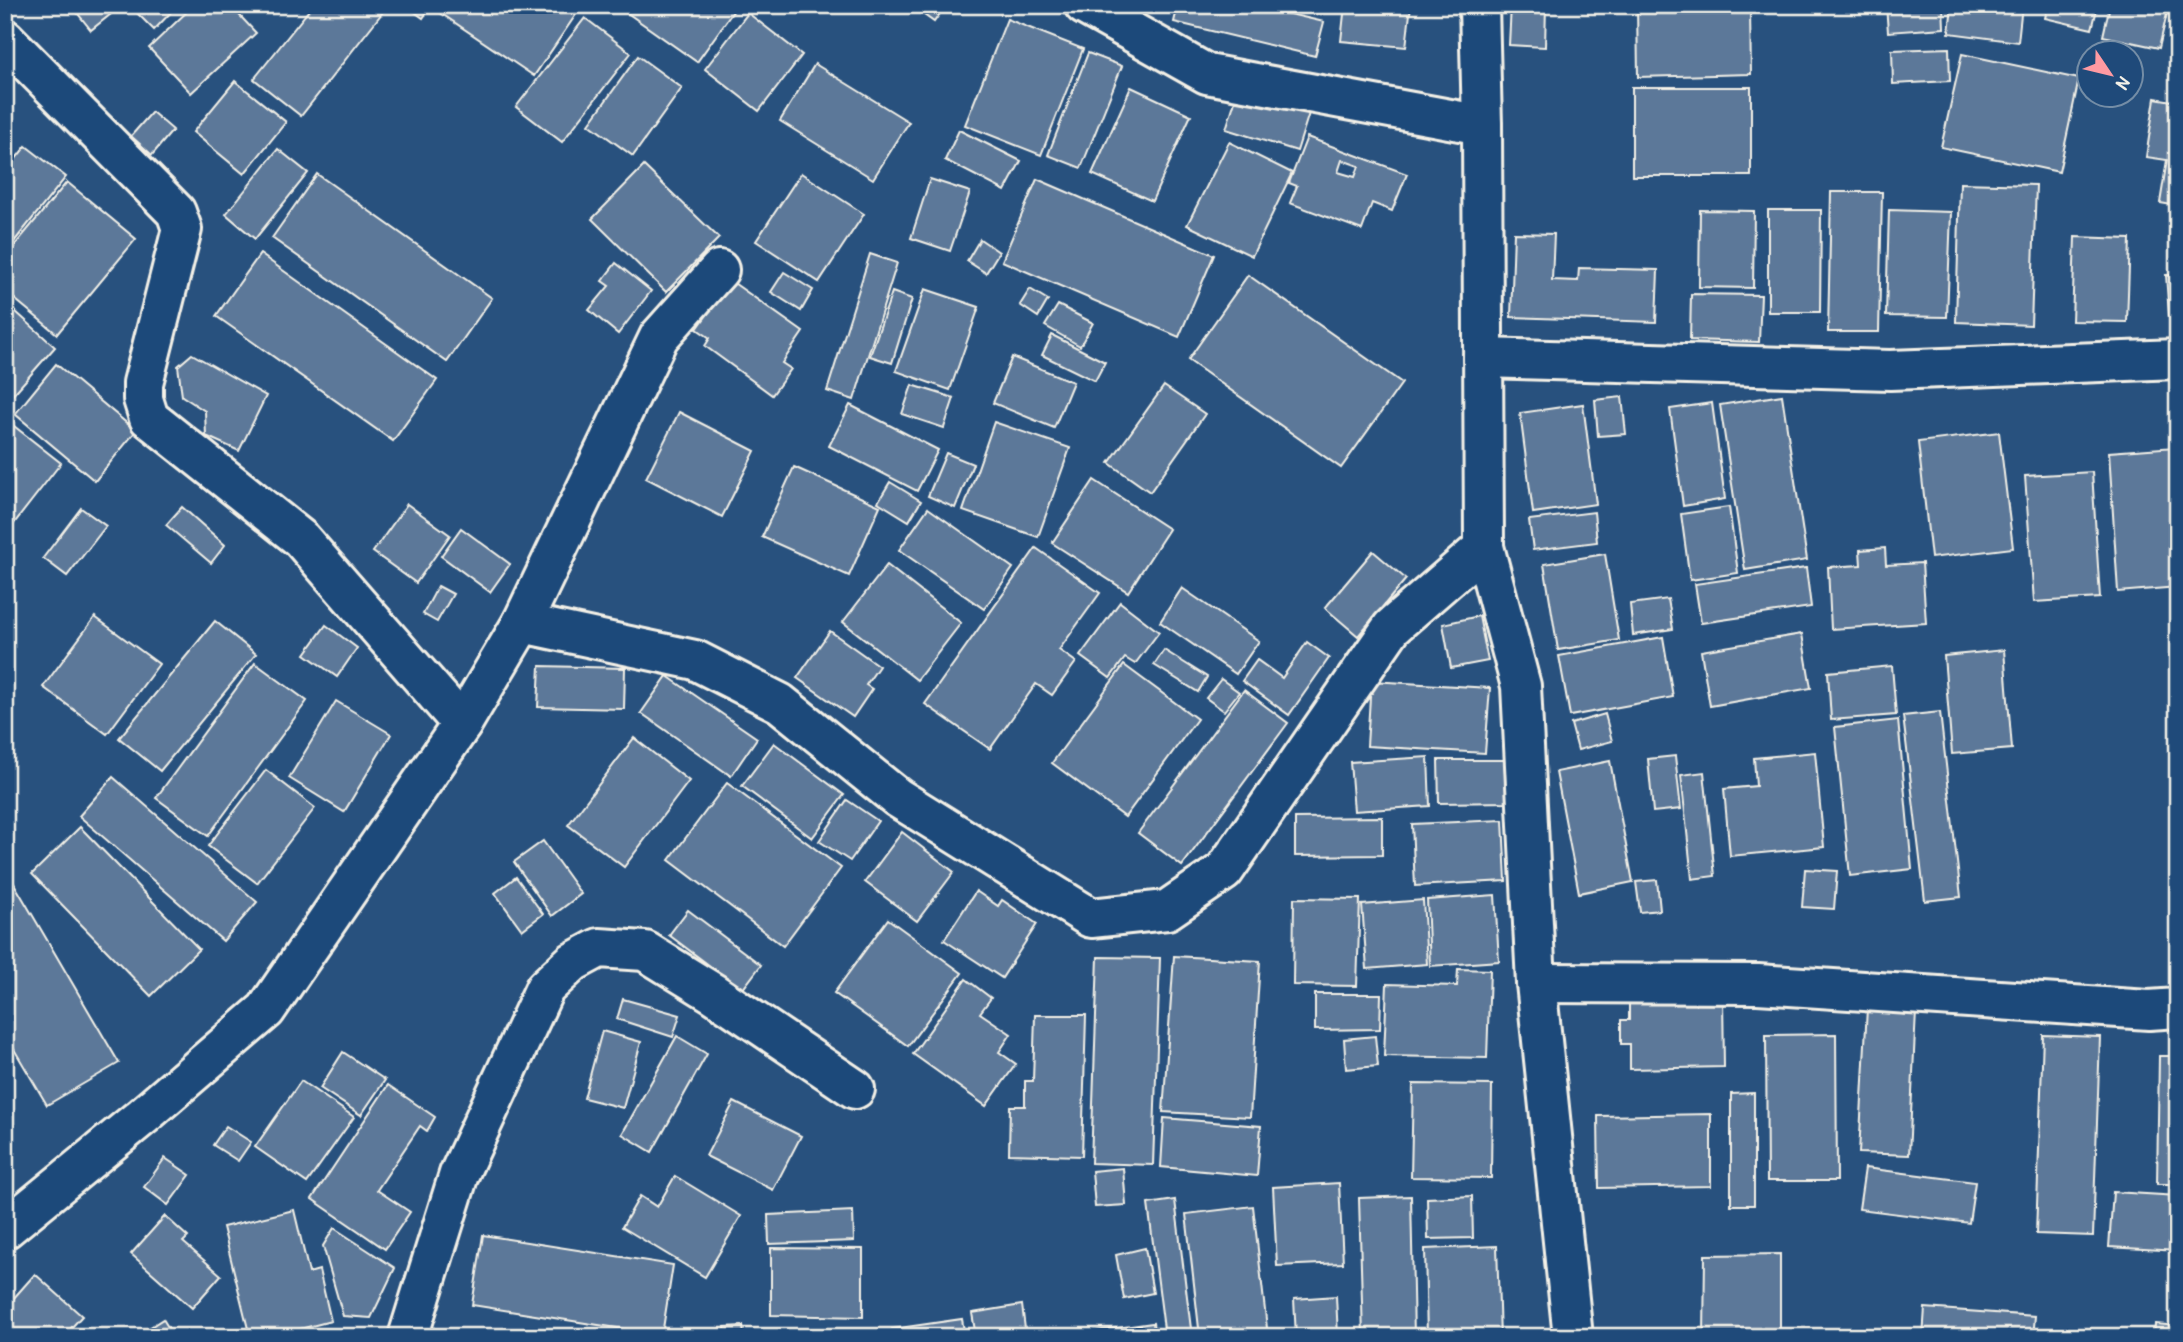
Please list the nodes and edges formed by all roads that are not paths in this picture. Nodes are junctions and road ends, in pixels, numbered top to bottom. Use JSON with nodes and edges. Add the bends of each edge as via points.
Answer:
{"nodes":[{"id":1,"x":1084,"y":5,"type":"edge"},
{"id":2,"x":1479,"y":5,"type":"edge"},
{"id":3,"x":5,"y":39,"type":"edge"},
{"id":4,"x":1482,"y":125,"type":"junction"},
{"id":5,"x":719,"y":270,"type":"dead end"},
{"id":6,"x":1483,"y":358,"type":"junction"},
{"id":7,"x":2178,"y":359,"type":"edge"},
{"id":8,"x":1484,"y":547,"type":"junction"},
{"id":9,"x":522,"y":623,"type":"junction"},
{"id":10,"x":462,"y":724,"type":"junction"},
{"id":11,"x":1536,"y":983,"type":"junction"},
{"id":12,"x":2178,"y":1008,"type":"edge"},
{"id":13,"x":855,"y":1089,"type":"dead end"},
{"id":14,"x":5,"y":1229,"type":"edge"},
{"id":15,"x":408,"y":1337,"type":"edge"},
{"id":16,"x":1573,"y":1337,"type":"edge"}],
"edges":[{"from":1,"to":4,"type":"street","via":[[1207,74]]},
{"from":2,"to":4,"type":"street"},
{"from":3,"to":10,"type":"street","via":[[180,221],[182,229],[143,383],[149,418],[301,539]]},
{"from":4,"to":6,"type":"street"},
{"from":5,"to":9,"type":"street","via":[[659,337]]},
{"from":6,"to":7,"type":"street","via":[[1890,370]]},
{"from":6,"to":8,"type":"street"},
{"from":8,"to":9,"type":"street","via":[[1392,627],[1224,871],[1167,910],[1091,918],[898,798],[780,703],[695,660]]},
{"from":8,"to":11,"type":"street","via":[[1521,686]]},
{"from":9,"to":10,"type":"street"},
{"from":10,"to":14,"type":"street","via":[[267,1010]]},
{"from":11,"to":12,"type":"street","via":[[1758,984],[2149,1010]]},
{"from":11,"to":16,"type":"street"},
{"from":13,"to":15,"type":"street","via":[[645,951],[599,948],[573,962],[545,988],[459,1174]]}]}
